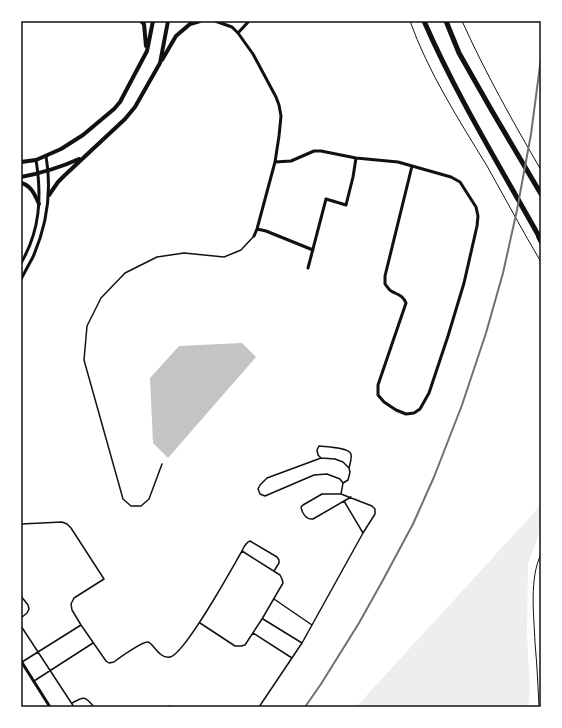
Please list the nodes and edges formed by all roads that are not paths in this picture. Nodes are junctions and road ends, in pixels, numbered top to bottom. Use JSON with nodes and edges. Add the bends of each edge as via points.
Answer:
{"nodes":[{"id":1,"x":141,"y":21,"type":"edge"},
{"id":2,"x":153,"y":21,"type":"edge"},
{"id":3,"x":168,"y":21,"type":"edge"},
{"id":4,"x":200,"y":21,"type":"edge"},
{"id":5,"x":215,"y":21,"type":"edge"},
{"id":6,"x":249,"y":21,"type":"edge"},
{"id":7,"x":424,"y":21,"type":"edge"},
{"id":8,"x":446,"y":21,"type":"edge"},
{"id":9,"x":238,"y":33,"type":"junction"},
{"id":10,"x":147,"y":51,"type":"junction"},
{"id":11,"x":160,"y":63,"type":"junction"},
{"id":12,"x":46,"y":156,"type":"junction"},
{"id":13,"x":83,"y":158,"type":"junction"},
{"id":14,"x":356,"y":158,"type":"junction"},
{"id":15,"x":36,"y":160,"type":"junction"},
{"id":16,"x":21,"y":162,"type":"edge"},
{"id":17,"x":275,"y":162,"type":"junction"},
{"id":18,"x":412,"y":166,"type":"junction"},
{"id":19,"x":48,"y":171,"type":"junction"},
{"id":20,"x":38,"y":174,"type":"junction"},
{"id":21,"x":21,"y":177,"type":"edge"},
{"id":22,"x":21,"y":183,"type":"edge"},
{"id":23,"x":541,"y":194,"type":"edge"},
{"id":24,"x":49,"y":195,"type":"junction"},
{"id":25,"x":39,"y":204,"type":"junction"},
{"id":26,"x":257,"y":229,"type":"junction"},
{"id":27,"x":254,"y":236,"type":"joint"},
{"id":28,"x":540,"y":239,"type":"edge"},
{"id":29,"x":312,"y":250,"type":"junction"},
{"id":30,"x":21,"y":263,"type":"edge"},
{"id":31,"x":308,"y":268,"type":"dead end"},
{"id":32,"x":21,"y":279,"type":"edge"},
{"id":33,"x":321,"y":458,"type":"junction"},
{"id":34,"x":162,"y":464,"type":"dead end"},
{"id":35,"x":349,"y":468,"type":"junction"},
{"id":36,"x":343,"y":483,"type":"junction"},
{"id":37,"x":341,"y":494,"type":"junction"},
{"id":38,"x":351,"y":497,"type":"junction"},
{"id":39,"x":344,"y":501,"type":"junction"},
{"id":40,"x":21,"y":524,"type":"edge"},
{"id":41,"x":363,"y":534,"type":"junction"},
{"id":42,"x":242,"y":552,"type":"junction"},
{"id":43,"x":274,"y":571,"type":"junction"},
{"id":44,"x":21,"y":596,"type":"edge"},
{"id":45,"x":274,"y":599,"type":"junction"},
{"id":46,"x":21,"y":618,"type":"edge"},
{"id":47,"x":262,"y":619,"type":"junction"},
{"id":48,"x":200,"y":623,"type":"junction"},
{"id":49,"x":81,"y":625,"type":"junction"},
{"id":50,"x":312,"y":625,"type":"junction"},
{"id":51,"x":21,"y":626,"type":"edge"},
{"id":52,"x":253,"y":633,"type":"junction"},
{"id":53,"x":93,"y":643,"type":"junction"},
{"id":54,"x":302,"y":643,"type":"junction"},
{"id":55,"x":38,"y":653,"type":"junction"},
{"id":56,"x":292,"y":658,"type":"junction"},
{"id":57,"x":21,"y":662,"type":"edge"},
{"id":58,"x":50,"y":670,"type":"junction"},
{"id":59,"x":33,"y":681,"type":"junction"},
{"id":60,"x":72,"y":703,"type":"junction"},
{"id":61,"x":50,"y":707,"type":"edge"},
{"id":62,"x":74,"y":707,"type":"edge"},
{"id":63,"x":94,"y":707,"type":"edge"},
{"id":64,"x":259,"y":707,"type":"edge"}],
"edges":[{"from":1,"to":10,"type":"street","via":[[144,24]]},
{"from":2,"to":10,"type":"street"},
{"from":3,"to":11,"type":"street"},
{"from":4,"to":11,"type":"street","via":[[190,24],[176,36]]},
{"from":5,"to":9,"type":"street","via":[[232,27]]},
{"from":6,"to":9,"type":"street"},
{"from":7,"to":28,"type":"main road","via":[[441,59]]},
{"from":8,"to":23,"type":"main road","via":[[459,53]]},
{"from":9,"to":17,"type":"street","via":[[253,54],[279,106],[280,136]]},
{"from":10,"to":12,"type":"street","via":[[114,109],[84,135]]},
{"from":11,"to":13,"type":"street","via":[[135,107]]},
{"from":12,"to":15,"type":"street"},
{"from":12,"to":19,"type":"street"},
{"from":13,"to":19,"type":"street"},
{"from":13,"to":24,"type":"street","via":[[58,182]]},
{"from":14,"to":17,"type":"street","via":[[314,151],[291,161]]},
{"from":14,"to":18,"type":"street"},
{"from":14,"to":29,"type":"street","via":[[346,205],[326,200]]},
{"from":15,"to":16,"type":"street"},
{"from":15,"to":20,"type":"street"},
{"from":17,"to":26,"type":"street"},
{"from":18,"to":18,"type":"street","via":[[460,182],[476,206],[478,216],[464,282],[429,393],[420,409],[406,414],[384,402],[378,395],[378,385],[406,303],[400,294],[390,290],[385,284],[385,276]]},
{"from":19,"to":20,"type":"street"},
{"from":19,"to":24,"type":"street"},
{"from":20,"to":21,"type":"street"},
{"from":20,"to":25,"type":"street"},
{"from":22,"to":25,"type":"street","via":[[30,187]]},
{"from":24,"to":32,"type":"street","via":[[41,235]]},
{"from":25,"to":30,"type":"street","via":[[34,236]]},
{"from":26,"to":27,"type":"street"},
{"from":26,"to":29,"type":"street"},
{"from":27,"to":34,"type":"lane","via":[[241,250],[224,257],[184,253],[156,257],[125,273],[101,298],[88,326],[84,360],[123,499],[131,506],[141,506],[149,499]]},
{"from":29,"to":31,"type":"street"},
{"from":33,"to":35,"type":"lane","via":[[335,459]]},
{"from":33,"to":35,"type":"lane","via":[[317,450],[319,446],[348,451],[351,454]]},
{"from":33,"to":36,"type":"lane","via":[[267,478],[258,489],[260,494],[265,496],[314,475],[327,474],[340,479]]},
{"from":35,"to":36,"type":"lane","via":[[348,480]]},
{"from":36,"to":37,"type":"lane"},
{"from":37,"to":38,"type":"lane"},
{"from":37,"to":39,"type":"lane","via":[[322,494],[303,505],[302,510],[308,518],[313,519]]},
{"from":38,"to":39,"type":"lane"},
{"from":38,"to":41,"type":"lane","via":[[375,509],[375,514]]},
{"from":39,"to":41,"type":"lane"},
{"from":40,"to":49,"type":"lane","via":[[67,524],[104,579],[74,598],[72,610]]},
{"from":41,"to":50,"type":"lane"},
{"from":42,"to":43,"type":"lane"},
{"from":42,"to":43,"type":"lane","via":[[245,544],[250,541],[277,557],[279,563]]},
{"from":42,"to":48,"type":"lane"},
{"from":43,"to":45,"type":"lane","via":[[280,575],[283,583]]},
{"from":44,"to":46,"type":"lane","via":[[29,609]]},
{"from":45,"to":47,"type":"lane"},
{"from":45,"to":50,"type":"lane"},
{"from":47,"to":52,"type":"lane"},
{"from":47,"to":54,"type":"lane"},
{"from":48,"to":52,"type":"lane","via":[[235,646],[244,644]]},
{"from":48,"to":53,"type":"lane","via":[[176,654],[170,657],[157,652],[147,642],[109,663]]},
{"from":49,"to":53,"type":"lane"},
{"from":49,"to":55,"type":"lane"},
{"from":50,"to":54,"type":"lane"},
{"from":51,"to":55,"type":"lane"},
{"from":52,"to":56,"type":"lane"},
{"from":53,"to":58,"type":"lane"},
{"from":54,"to":56,"type":"lane"},
{"from":55,"to":57,"type":"lane"},
{"from":55,"to":58,"type":"lane"},
{"from":56,"to":64,"type":"lane"},
{"from":57,"to":59,"type":"street"},
{"from":58,"to":59,"type":"lane"},
{"from":58,"to":60,"type":"lane"},
{"from":59,"to":61,"type":"street"},
{"from":60,"to":62,"type":"lane"},
{"from":60,"to":63,"type":"lane","via":[[85,698]]}]}
